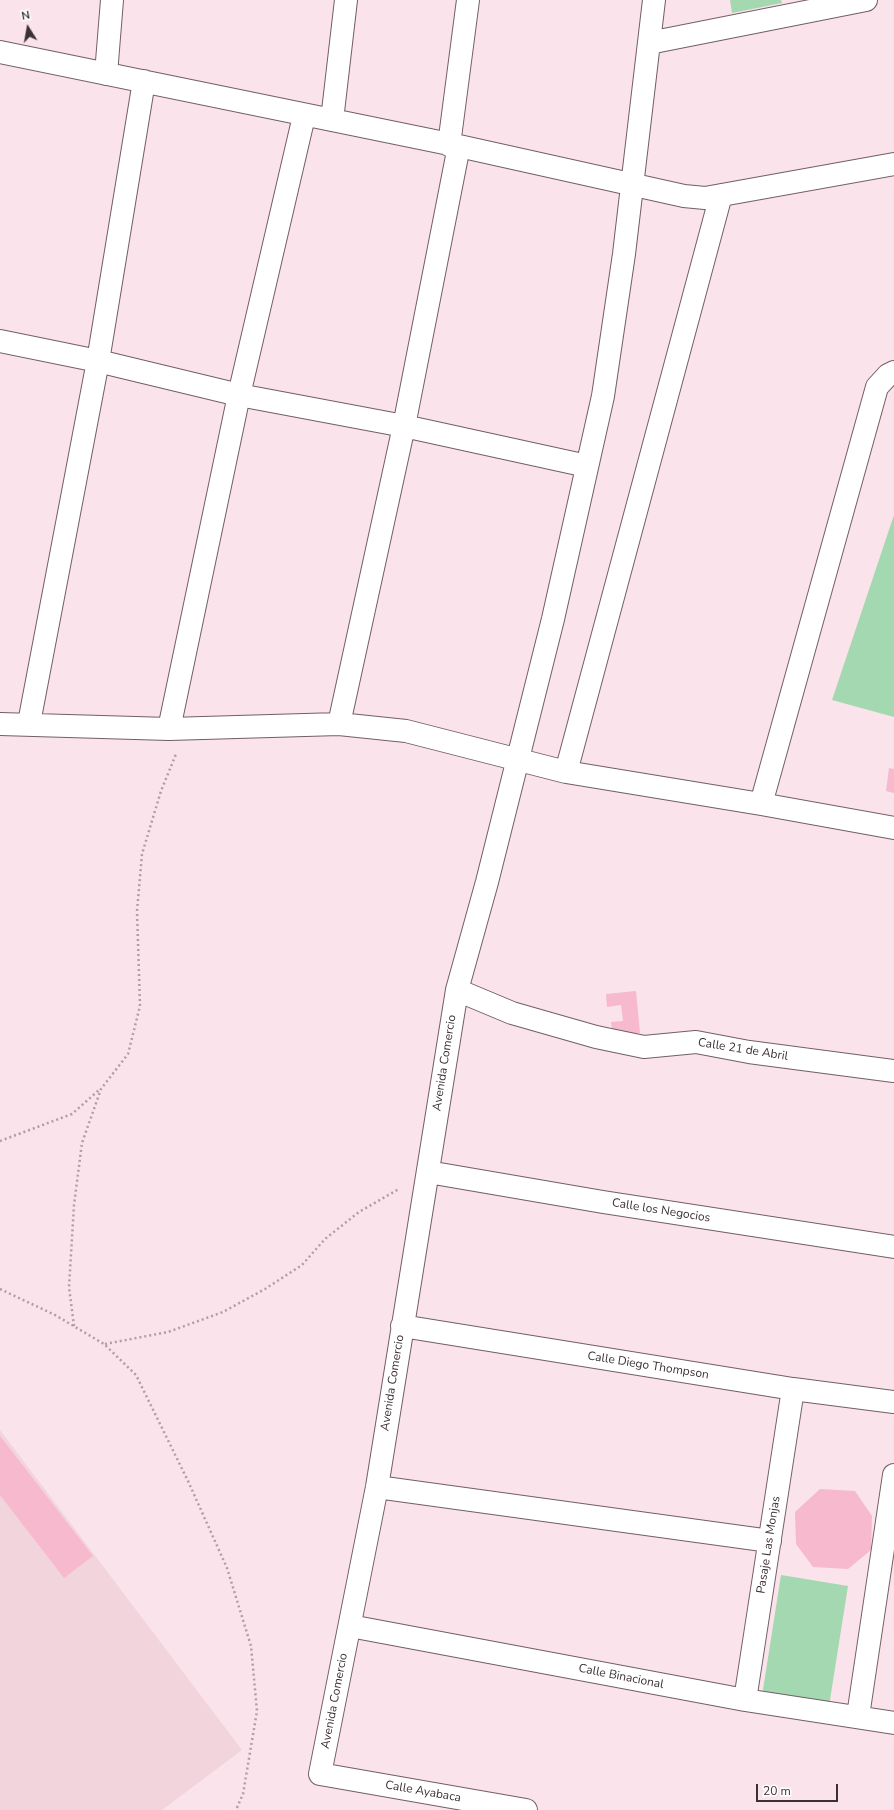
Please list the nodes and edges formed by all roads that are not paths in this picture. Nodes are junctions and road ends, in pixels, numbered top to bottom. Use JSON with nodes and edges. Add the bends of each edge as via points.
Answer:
{"nodes":[{"id":1,"x":112,"y":0,"type":"edge"},
{"id":2,"x":346,"y":0,"type":"edge"},
{"id":3,"x":468,"y":0,"type":"edge"},
{"id":4,"x":654,"y":0,"type":"edge"},
{"id":5,"x":866,"y":0,"type":"edge"},
{"id":6,"x":649,"y":43,"type":"junction"},
{"id":7,"x":0,"y":52,"type":"edge"},
{"id":8,"x":106,"y":74,"type":"junction"},
{"id":9,"x":144,"y":81,"type":"junction"},
{"id":10,"x":304,"y":116,"type":"junction"},
{"id":11,"x":332,"y":120,"type":"junction"},
{"id":12,"x":454,"y":146,"type":"junction"},
{"id":13,"x":894,"y":164,"type":"edge"},
{"id":14,"x":633,"y":184,"type":"junction"},
{"id":15,"x":721,"y":195,"type":"junction"},
{"id":16,"x":0,"y":341,"type":"edge"},
{"id":17,"x":98,"y":360,"type":"junction"},
{"id":18,"x":894,"y":372,"type":"edge"},
{"id":19,"x":239,"y":395,"type":"junction"},
{"id":20,"x":404,"y":426,"type":"junction"},
{"id":21,"x":587,"y":466,"type":"junction"},
{"id":22,"x":29,"y":723,"type":"junction"},
{"id":23,"x":0,"y":724,"type":"edge"},
{"id":24,"x":339,"y":724,"type":"junction"},
{"id":25,"x":176,"y":729,"type":"junction"},
{"id":26,"x":518,"y":760,"type":"junction"},
{"id":27,"x":566,"y":772,"type":"junction"},
{"id":28,"x":761,"y":804,"type":"junction"},
{"id":29,"x":894,"y":828,"type":"edge"},
{"id":30,"x":457,"y":990,"type":"junction"},
{"id":31,"x":894,"y":1072,"type":"edge"},
{"id":32,"x":428,"y":1172,"type":"junction"},
{"id":33,"x":894,"y":1247,"type":"edge"},
{"id":34,"x":402,"y":1326,"type":"junction"},
{"id":35,"x":793,"y":1389,"type":"junction"},
{"id":36,"x":894,"y":1402,"type":"edge"},
{"id":37,"x":894,"y":1476,"type":"edge"},
{"id":38,"x":377,"y":1487,"type":"junction"},
{"id":39,"x":770,"y":1542,"type":"junction"},
{"id":40,"x":350,"y":1626,"type":"junction"},
{"id":41,"x":745,"y":1700,"type":"junction"},
{"id":42,"x":858,"y":1716,"type":"junction"},
{"id":43,"x":894,"y":1723,"type":"edge"},
{"id":44,"x":320,"y":1774,"type":"joint"},
{"id":45,"x":526,"y":1810,"type":"edge"}],
"edges":[{"from":1,"to":8,"type":"street"},
{"from":2,"to":11,"type":"street"},
{"from":3,"to":12,"type":"street"},
{"from":4,"to":6,"type":"street","name":"Avenida Comercio"},
{"from":5,"to":6,"type":"street"},
{"from":6,"to":14,"type":"street","name":"Avenida Comercio"},
{"from":7,"to":8,"type":"street"},
{"from":8,"to":9,"type":"street"},
{"from":9,"to":10,"type":"street"},
{"from":9,"to":17,"type":"street"},
{"from":10,"to":11,"type":"street"},
{"from":10,"to":19,"type":"street"},
{"from":11,"to":12,"type":"street"},
{"from":12,"to":14,"type":"street"},
{"from":12,"to":20,"type":"street"},
{"from":13,"to":15,"type":"street"},
{"from":14,"to":15,"type":"street","via":[[684,196],[705,198]]},
{"from":14,"to":21,"type":"street","name":"Avenida Comercio","via":[[603,396]]},
{"from":15,"to":27,"type":"street"},
{"from":16,"to":17,"type":"street"},
{"from":17,"to":19,"type":"street"},
{"from":17,"to":22,"type":"street"},
{"from":18,"to":28,"type":"street","via":[[888,374],[877,387]]},
{"from":19,"to":20,"type":"street"},
{"from":19,"to":25,"type":"street"},
{"from":20,"to":21,"type":"street"},
{"from":20,"to":24,"type":"street"},
{"from":21,"to":26,"type":"street","name":"Avenida Comercio"},
{"from":22,"to":23,"type":"street"},
{"from":22,"to":25,"type":"street"},
{"from":24,"to":25,"type":"street"},
{"from":24,"to":26,"type":"street","via":[[406,731]]},
{"from":26,"to":27,"type":"street"},
{"from":26,"to":30,"type":"street","name":"Avenida Comercio"},
{"from":27,"to":28,"type":"street"},
{"from":28,"to":29,"type":"street"},
{"from":30,"to":31,"type":"street","name":"Calle 21 de Abril","via":[[512,1013],[596,1037],[644,1047],[696,1042]]},
{"from":30,"to":32,"type":"street","name":"Avenida Comercio"},
{"from":32,"to":33,"type":"street","name":"Calle los Negocios"},
{"from":32,"to":34,"type":"street","name":"Avenida Comercio"},
{"from":34,"to":35,"type":"street","name":"Calle Diego Thompson"},
{"from":34,"to":38,"type":"street","name":"Avenida Comercio"},
{"from":35,"to":36,"type":"street","name":"Calle Diego Thompson"},
{"from":35,"to":39,"type":"street","name":"Pasaje Las Monjas"},
{"from":37,"to":42,"type":"street"},
{"from":38,"to":39,"type":"street"},
{"from":38,"to":40,"type":"street","name":"Avenida Comercio"},
{"from":39,"to":41,"type":"street","name":"Pasaje Las Monjas"},
{"from":40,"to":41,"type":"street","name":"Calle Binacional"},
{"from":40,"to":44,"type":"street","name":"Avenida Comercio"},
{"from":41,"to":42,"type":"street","name":"Calle Binacional"},
{"from":42,"to":43,"type":"street","name":"Calle Binacional"},
{"from":44,"to":45,"type":"street","name":"Calle Ayabaca"}]}
